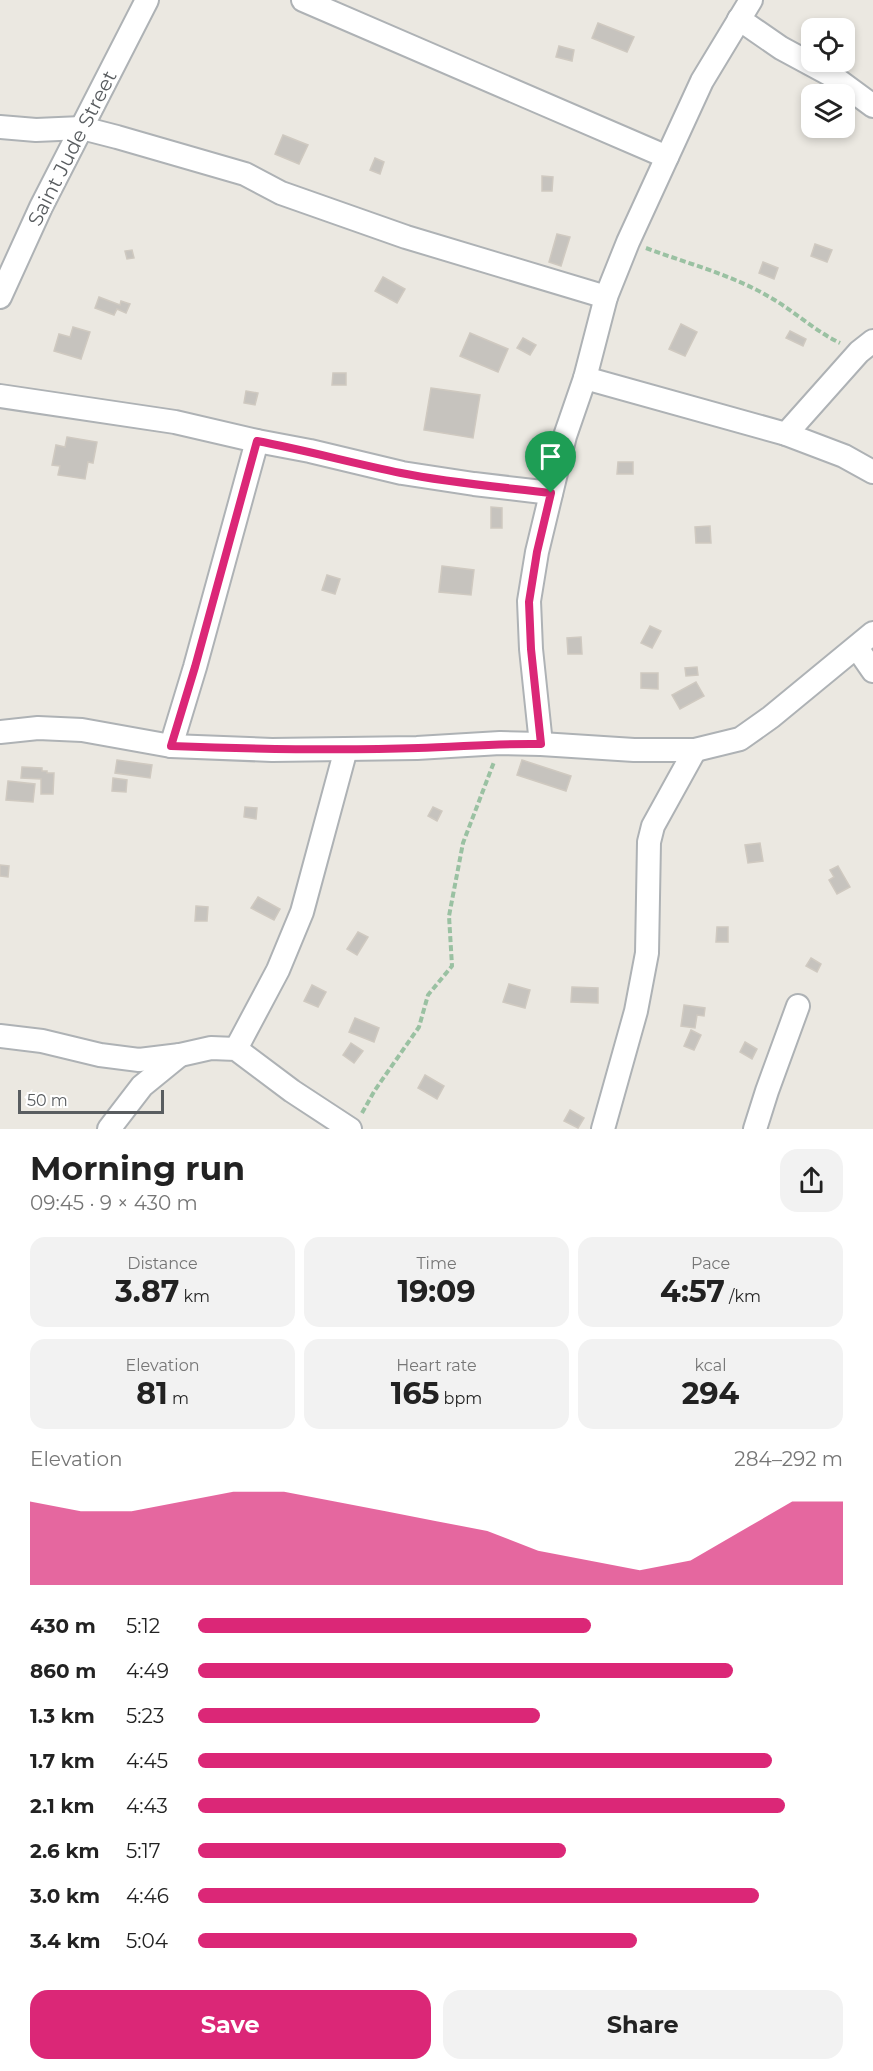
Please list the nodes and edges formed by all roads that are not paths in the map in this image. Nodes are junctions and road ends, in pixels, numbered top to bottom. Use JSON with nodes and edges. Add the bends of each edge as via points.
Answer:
{"nodes":[{"id":1,"x":147,"y":0,"type":"edge"},
{"id":2,"x":303,"y":0,"type":"edge"},
{"id":3,"x":751,"y":0,"type":"edge"},
{"id":4,"x":739,"y":20,"type":"junction"},
{"id":5,"x":873,"y":106,"type":"edge"},
{"id":6,"x":0,"y":127,"type":"edge"},
{"id":7,"x":82,"y":128,"type":"junction"},
{"id":8,"x":667,"y":157,"type":"junction"},
{"id":9,"x":0,"y":297,"type":"edge"},
{"id":10,"x":606,"y":297,"type":"junction"},
{"id":11,"x":866,"y":347,"type":"edge"},
{"id":12,"x":585,"y":378,"type":"junction"},
{"id":13,"x":0,"y":396,"type":"edge"},
{"id":14,"x":786,"y":434,"type":"junction"},
{"id":15,"x":257,"y":441,"type":"junction"},
{"id":16,"x":873,"y":472,"type":"edge"},
{"id":17,"x":551,"y":493,"type":"junction"},
{"id":18,"x":865,"y":641,"type":"edge"},
{"id":19,"x":873,"y":671,"type":"edge"},
{"id":20,"x":0,"y":732,"type":"edge"},
{"id":21,"x":541,"y":744,"type":"junction"},
{"id":22,"x":171,"y":746,"type":"junction"},
{"id":23,"x":346,"y":749,"type":"junction"},
{"id":24,"x":695,"y":750,"type":"junction"},
{"id":25,"x":798,"y":1006,"type":"dead end"},
{"id":26,"x":0,"y":1036,"type":"edge"},
{"id":27,"x":236,"y":1050,"type":"junction"},
{"id":28,"x":180,"y":1055,"type":"junction"},
{"id":29,"x":354,"y":1124,"type":"edge"},
{"id":30,"x":109,"y":1129,"type":"edge"},
{"id":31,"x":603,"y":1129,"type":"edge"},
{"id":32,"x":755,"y":1129,"type":"edge"}],
"edges":[{"from":1,"to":7,"type":"street","name":"Saint Jude Street"},
{"from":2,"to":8,"type":"street"},
{"from":3,"to":4,"type":"street"},
{"from":4,"to":5,"type":"street","via":[[831,75]]},
{"from":4,"to":8,"type":"street","via":[[702,81]]},
{"from":6,"to":7,"type":"street"},
{"from":7,"to":9,"type":"street","name":"Saint Jude Street"},
{"from":7,"to":10,"type":"street","via":[[245,174],[281,193],[406,237]]},
{"from":8,"to":10,"type":"street"},
{"from":10,"to":12,"type":"street"},
{"from":11,"to":14,"type":"street"},
{"from":12,"to":14,"type":"street"},
{"from":12,"to":17,"type":"street"},
{"from":13,"to":15,"type":"street","via":[[175,422]]},
{"from":14,"to":16,"type":"street","via":[[844,456]]},
{"from":15,"to":17,"type":"street","via":[[402,473]]},
{"from":15,"to":22,"type":"street"},
{"from":17,"to":21,"type":"street","via":[[529,602]]},
{"from":18,"to":19,"type":"street"},
{"from":18,"to":24,"type":"street","via":[[740,739]]},
{"from":20,"to":22,"type":"street","via":[[38,728],[82,730]]},
{"from":21,"to":23,"type":"street"},
{"from":21,"to":24,"type":"street"},
{"from":22,"to":23,"type":"street"},
{"from":23,"to":27,"type":"street","via":[[302,912],[278,970]]},
{"from":24,"to":31,"type":"street","via":[[653,826],[649,842],[647,953],[636,1011]]},
{"from":25,"to":32,"type":"street"},
{"from":26,"to":28,"type":"street","via":[[139,1060]]},
{"from":27,"to":28,"type":"street","via":[[211,1048]]},
{"from":27,"to":29,"type":"street","via":[[292,1091]]},
{"from":28,"to":30,"type":"street","via":[[142,1086]]}]}
